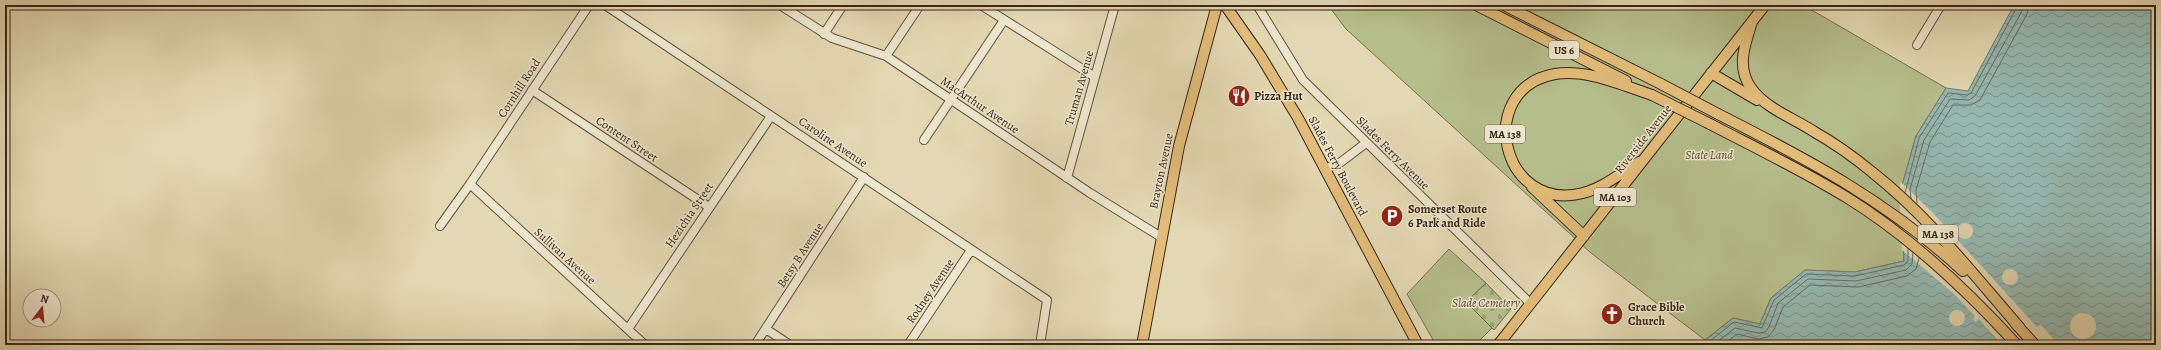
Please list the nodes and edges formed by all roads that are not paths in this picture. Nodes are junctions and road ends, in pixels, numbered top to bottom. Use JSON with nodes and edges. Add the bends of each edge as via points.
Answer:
{"nodes":[{"id":1,"x":589,"y":5,"type":"edge"},
{"id":2,"x":605,"y":5,"type":"edge"},
{"id":3,"x":780,"y":5,"type":"edge"},
{"id":4,"x":843,"y":5,"type":"edge"},
{"id":5,"x":920,"y":5,"type":"edge"},
{"id":6,"x":981,"y":5,"type":"edge"},
{"id":7,"x":1116,"y":5,"type":"edge"},
{"id":8,"x":1217,"y":5,"type":"edge"},
{"id":9,"x":1225,"y":5,"type":"edge"},
{"id":10,"x":1257,"y":5,"type":"edge"},
{"id":11,"x":1476,"y":5,"type":"edge"},
{"id":12,"x":1504,"y":5,"type":"edge"},
{"id":13,"x":1765,"y":5,"type":"edge"},
{"id":14,"x":1941,"y":5,"type":"edge"},
{"id":15,"x":1004,"y":20,"type":"junction"},
{"id":16,"x":1752,"y":22,"type":"junction"},
{"id":17,"x":824,"y":34,"type":"junction"},
{"id":18,"x":1918,"y":45,"type":"dead end"},
{"id":19,"x":886,"y":56,"type":"junction"},
{"id":20,"x":1711,"y":74,"type":"junction"},
{"id":21,"x":1094,"y":77,"type":"junction"},
{"id":22,"x":532,"y":90,"type":"junction"},
{"id":23,"x":1652,"y":95,"type":"junction"},
{"id":24,"x":951,"y":100,"type":"junction"},
{"id":25,"x":1786,"y":115,"type":"junction"},
{"id":26,"x":771,"y":116,"type":"junction"},
{"id":27,"x":924,"y":140,"type":"dead end"},
{"id":28,"x":1366,"y":143,"type":"junction"},
{"id":29,"x":1646,"y":158,"type":"junction"},
{"id":30,"x":1325,"y":169,"type":"junction"},
{"id":31,"x":864,"y":177,"type":"junction"},
{"id":32,"x":1523,"y":177,"type":"junction"},
{"id":33,"x":1067,"y":178,"type":"junction"},
{"id":34,"x":470,"y":184,"type":"junction"},
{"id":35,"x":708,"y":207,"type":"junction"},
{"id":36,"x":440,"y":226,"type":"dead end"},
{"id":37,"x":1584,"y":236,"type":"junction"},
{"id":38,"x":1161,"y":238,"type":"junction"},
{"id":39,"x":971,"y":250,"type":"junction"},
{"id":40,"x":1530,"y":304,"type":"junction"},
{"id":41,"x":2020,"y":328,"type":"junction"},
{"id":42,"x":628,"y":329,"type":"junction"},
{"id":43,"x":766,"y":329,"type":"junction"},
{"id":44,"x":645,"y":345,"type":"edge"},
{"id":45,"x":755,"y":345,"type":"edge"},
{"id":46,"x":790,"y":345,"type":"edge"},
{"id":47,"x":908,"y":345,"type":"edge"},
{"id":48,"x":1040,"y":345,"type":"edge"},
{"id":49,"x":1142,"y":345,"type":"edge"},
{"id":50,"x":1418,"y":345,"type":"edge"},
{"id":51,"x":1498,"y":345,"type":"edge"},
{"id":52,"x":2017,"y":345,"type":"edge"},
{"id":53,"x":2035,"y":345,"type":"edge"}],
"edges":[{"from":1,"to":22,"type":"street","name":"Cornhill Road"},
{"from":2,"to":26,"type":"street","name":"Caroline Avenue"},
{"from":3,"to":17,"type":"street","name":"MacArthur Avenue"},
{"from":4,"to":17,"type":"street"},
{"from":5,"to":19,"type":"street"},
{"from":6,"to":15,"type":"street"},
{"from":7,"to":21,"type":"street","name":"Truman Avenue"},
{"from":8,"to":38,"type":"main road","name":"Brayton Avenue","via":[[1179,146]]},
{"from":9,"to":30,"type":"main road","name":"Slades Ferry Boulevard","via":[[1276,80]]},
{"from":10,"to":28,"type":"street","name":"Slades Ferry Avenue","via":[[1303,80]]},
{"from":11,"to":23,"type":"main road","number":"US 6"},
{"from":12,"to":41,"type":"main road","number":"US 6","bridge":true,"via":[[1832,173],[1886,208],[1934,245]]},
{"from":13,"to":16,"type":"main road","name":"Riverside Avenue","number":"MA 138"},
{"from":14,"to":18,"type":"street"},
{"from":15,"to":21,"type":"street"},
{"from":15,"to":24,"type":"street"},
{"from":16,"to":20,"type":"main road","name":"Riverside Avenue","number":"MA 138"},
{"from":16,"to":25,"type":"main road","number":"MA 138","via":[[1742,57],[1745,75],[1755,94]]},
{"from":17,"to":19,"type":"street","name":"MacArthur Avenue"},
{"from":19,"to":24,"type":"street","name":"MacArthur Avenue"},
{"from":20,"to":25,"type":"main road"},
{"from":20,"to":29,"type":"main road","name":"Riverside Avenue","number":"MA 138"},
{"from":21,"to":33,"type":"street","name":"Truman Avenue"},
{"from":22,"to":34,"type":"street","name":"Cornhill Road"},
{"from":22,"to":35,"type":"street","name":"Content Street"},
{"from":23,"to":32,"type":"main road","number":"MA 138","via":[[1580,74],[1554,75],[1535,82],[1522,92],[1513,104],[1506,126],[1508,151],[1513,164]]},
{"from":23,"to":52,"type":"main road","number":"US 6","bridge":true,"via":[[1825,185],[1883,222],[1930,259]]},
{"from":24,"to":27,"type":"street"},
{"from":24,"to":33,"type":"street","name":"MacArthur Avenue"},
{"from":25,"to":41,"type":"main road","number":"MA 138","via":[[1844,151],[1883,181],[1922,217]]},
{"from":26,"to":31,"type":"street","name":"Caroline Avenue"},
{"from":26,"to":35,"type":"street","name":"Hezichia Street"},
{"from":28,"to":30,"type":"street","via":[[1341,162]]},
{"from":28,"to":40,"type":"street","name":"Slades Ferry Avenue"},
{"from":29,"to":32,"type":"main road","number":"MA 138","via":[[1600,186],[1578,194],[1548,191]]},
{"from":29,"to":37,"type":"main road","name":"Riverside Avenue","number":"MA 103"},
{"from":30,"to":50,"type":"main road","name":"Slades Ferry Boulevard"},
{"from":31,"to":39,"type":"street","name":"Caroline Avenue"},
{"from":31,"to":43,"type":"street","name":"Betsy B Avenue"},
{"from":32,"to":37,"type":"main road"},
{"from":33,"to":38,"type":"street","name":"MacArthur Avenue"},
{"from":34,"to":36,"type":"street","name":"Cornhill Road"},
{"from":34,"to":42,"type":"street","name":"Sullivan Avenue"},
{"from":35,"to":42,"type":"street","name":"Hezichia Street"},
{"from":37,"to":40,"type":"main road","name":"Riverside Avenue","number":"MA 103"},
{"from":38,"to":49,"type":"main road","name":"Brayton Avenue"},
{"from":39,"to":47,"type":"street","name":"Rodney Avenue"},
{"from":39,"to":48,"type":"street","name":"Caroline Avenue","via":[[1047,300]]},
{"from":40,"to":51,"type":"main road","name":"Riverside Avenue","number":"MA 103"},
{"from":41,"to":53,"type":"main road","number":"US 6"},
{"from":42,"to":44,"type":"street","name":"Sullivan Avenue"},
{"from":43,"to":45,"type":"street","name":"Betsy B Avenue"},
{"from":43,"to":46,"type":"street"}]}
